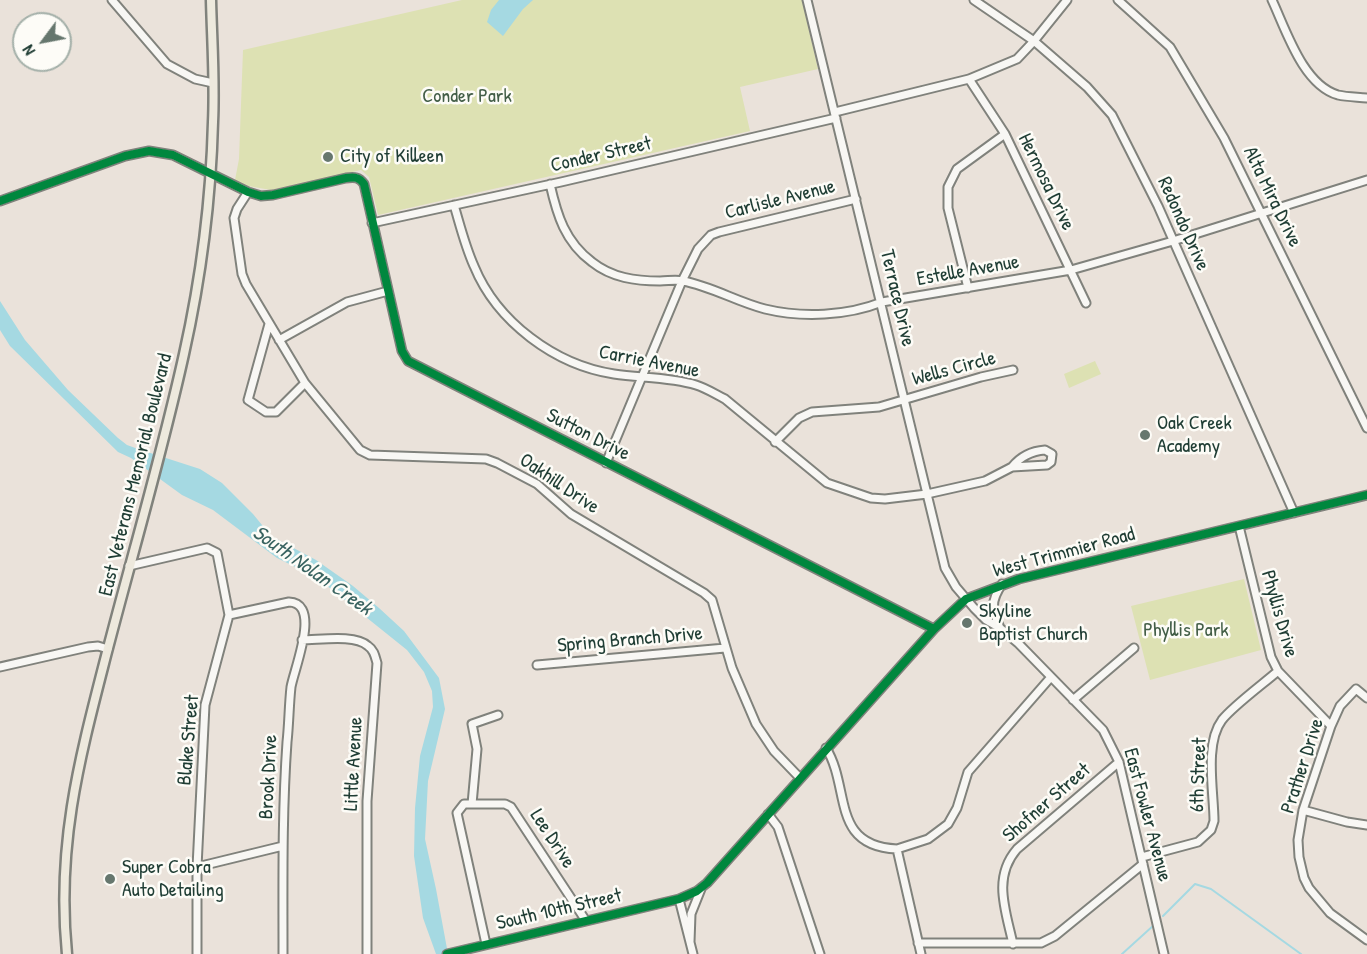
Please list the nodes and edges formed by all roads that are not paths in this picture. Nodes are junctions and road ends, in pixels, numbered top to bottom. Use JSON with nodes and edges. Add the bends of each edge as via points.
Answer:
{"nodes":[{"id":1,"x":112,"y":0,"type":"edge"},
{"id":2,"x":211,"y":0,"type":"edge"},
{"id":3,"x":807,"y":0,"type":"edge"},
{"id":4,"x":974,"y":0,"type":"edge"},
{"id":5,"x":1067,"y":0,"type":"edge"},
{"id":6,"x":1118,"y":0,"type":"edge"},
{"id":7,"x":1272,"y":0,"type":"edge"},
{"id":8,"x":1034,"y":41,"type":"junction"},
{"id":9,"x":969,"y":79,"type":"junction"},
{"id":10,"x":213,"y":83,"type":"junction"},
{"id":11,"x":1367,"y":98,"type":"edge"},
{"id":12,"x":835,"y":115,"type":"junction"},
{"id":13,"x":1005,"y":134,"type":"junction"},
{"id":14,"x":210,"y":174,"type":"junction"},
{"id":15,"x":1367,"y":180,"type":"edge"},
{"id":16,"x":550,"y":184,"type":"junction"},
{"id":17,"x":248,"y":192,"type":"junction"},
{"id":18,"x":856,"y":199,"type":"junction"},
{"id":19,"x":0,"y":201,"type":"edge"},
{"id":20,"x":454,"y":205,"type":"junction"},
{"id":21,"x":1262,"y":213,"type":"junction"},
{"id":22,"x":372,"y":223,"type":"junction"},
{"id":23,"x":1173,"y":241,"type":"junction"},
{"id":24,"x":1071,"y":270,"type":"junction"},
{"id":25,"x":682,"y":280,"type":"junction"},
{"id":26,"x":968,"y":288,"type":"junction"},
{"id":27,"x":387,"y":291,"type":"junction"},
{"id":28,"x":882,"y":302,"type":"junction"},
{"id":29,"x":1086,"y":303,"type":"dead end"},
{"id":30,"x":269,"y":324,"type":"junction"},
{"id":31,"x":279,"y":340,"type":"junction"},
{"id":32,"x":1012,"y":370,"type":"dead end"},
{"id":33,"x":642,"y":378,"type":"junction"},
{"id":34,"x":305,"y":383,"type":"junction"},
{"id":35,"x":904,"y":400,"type":"junction"},
{"id":36,"x":1367,"y":428,"type":"edge"},
{"id":37,"x":775,"y":442,"type":"junction"},
{"id":38,"x":606,"y":463,"type":"junction"},
{"id":39,"x":1012,"y":467,"type":"junction"},
{"id":40,"x":927,"y":494,"type":"junction"},
{"id":41,"x":1367,"y":495,"type":"edge"},
{"id":42,"x":1294,"y":513,"type":"junction"},
{"id":43,"x":1239,"y":526,"type":"junction"},
{"id":44,"x":129,"y":566,"type":"junction"},
{"id":45,"x":1002,"y":584,"type":"junction"},
{"id":46,"x":966,"y":599,"type":"junction"},
{"id":47,"x":229,"y":615,"type":"junction"},
{"id":48,"x":1000,"y":628,"type":"junction"},
{"id":49,"x":933,"y":629,"type":"junction"},
{"id":50,"x":302,"y":640,"type":"junction"},
{"id":51,"x":725,"y":648,"type":"junction"},
{"id":52,"x":1134,"y":648,"type":"dead end"},
{"id":53,"x":108,"y":650,"type":"junction"},
{"id":54,"x":537,"y":665,"type":"dead end"},
{"id":55,"x":0,"y":667,"type":"edge"},
{"id":56,"x":1278,"y":671,"type":"junction"},
{"id":57,"x":1051,"y":677,"type":"junction"},
{"id":58,"x":1367,"y":698,"type":"edge"},
{"id":59,"x":1073,"y":700,"type":"junction"},
{"id":60,"x":498,"y":715,"type":"dead end"},
{"id":61,"x":1331,"y":726,"type":"junction"},
{"id":62,"x":826,"y":748,"type":"junction"},
{"id":63,"x":1119,"y":762,"type":"junction"},
{"id":64,"x":800,"y":778,"type":"junction"},
{"id":65,"x":472,"y":804,"type":"junction"},
{"id":66,"x":1303,"y":810,"type":"junction"},
{"id":67,"x":768,"y":814,"type":"junction"},
{"id":68,"x":1367,"y":825,"type":"edge"},
{"id":69,"x":283,"y":846,"type":"junction"},
{"id":70,"x":897,"y":849,"type":"junction"},
{"id":71,"x":1142,"y":861,"type":"junction"},
{"id":72,"x":197,"y":867,"type":"junction"},
{"id":73,"x":702,"y":887,"type":"junction"},
{"id":74,"x":679,"y":899,"type":"junction"},
{"id":75,"x":586,"y":921,"type":"junction"},
{"id":76,"x":1367,"y":940,"type":"edge"},
{"id":77,"x":690,"y":942,"type":"junction"},
{"id":78,"x":918,"y":943,"type":"junction"},
{"id":79,"x":486,"y":944,"type":"junction"},
{"id":80,"x":1013,"y":944,"type":"junction"},
{"id":81,"x":67,"y":954,"type":"edge"},
{"id":82,"x":197,"y":954,"type":"edge"},
{"id":83,"x":283,"y":954,"type":"edge"},
{"id":84,"x":368,"y":954,"type":"edge"},
{"id":85,"x":447,"y":954,"type":"edge"},
{"id":86,"x":693,"y":954,"type":"edge"},
{"id":87,"x":820,"y":954,"type":"edge"},
{"id":88,"x":921,"y":954,"type":"edge"},
{"id":89,"x":1164,"y":954,"type":"edge"}],
"edges":[{"from":1,"to":10,"type":"street","via":[[167,64],[195,80]]},
{"from":2,"to":10,"type":"main road","name":"East Veterans Memorial Boulevard"},
{"from":3,"to":12,"type":"street","name":"Terrace Drive"},
{"from":4,"to":8,"type":"street","name":"Redondo Drive"},
{"from":5,"to":8,"type":"street","name":"Conder Street"},
{"from":6,"to":21,"type":"street","name":"Alta Mira Drive","via":[[1170,47],[1224,138]]},
{"from":7,"to":11,"type":"street","via":[[1307,72],[1320,86],[1338,94]]},
{"from":8,"to":9,"type":"street","name":"Conder Street","via":[[1017,59]]},
{"from":8,"to":23,"type":"street","name":"Redondo Drive","via":[[1087,87],[1112,115]]},
{"from":9,"to":12,"type":"street","name":"Conder Street"},
{"from":9,"to":13,"type":"street","name":"Hermosa Drive"},
{"from":10,"to":14,"type":"main road","name":"East Veterans Memorial Boulevard"},
{"from":12,"to":16,"type":"street","name":"Conder Street"},
{"from":12,"to":18,"type":"street","name":"Terrace Drive"},
{"from":13,"to":24,"type":"street","name":"Hermosa Drive"},
{"from":13,"to":26,"type":"street","via":[[957,169],[948,187],[948,208]]},
{"from":14,"to":17,"type":"street"},
{"from":14,"to":19,"type":"street","via":[[173,155],[137,152]]},
{"from":14,"to":44,"type":"main road","name":"East Veterans Memorial Boulevard","via":[[199,277],[184,353]]},
{"from":15,"to":21,"type":"street","name":"Estelle Avenue"},
{"from":16,"to":20,"type":"street","name":"Conder Street"},
{"from":16,"to":25,"type":"street","name":"Estelle Avenue","via":[[564,231],[592,263],[630,280]]},
{"from":17,"to":22,"type":"street","name":"Sutton Drive","via":[[273,195],[354,177],[364,184]]},
{"from":17,"to":30,"type":"street","name":"Oakhill Drive","via":[[234,218],[242,274]]},
{"from":18,"to":25,"type":"street","name":"Carlisle Avenue","via":[[711,235],[698,249]]},
{"from":18,"to":28,"type":"street","name":"Terrace Drive"},
{"from":20,"to":22,"type":"street","name":"Conder Street"},
{"from":20,"to":33,"type":"street","name":"Carrie Avenue","via":[[474,267],[516,325],[549,350],[583,366]]},
{"from":21,"to":23,"type":"street","name":"Estelle Avenue"},
{"from":21,"to":36,"type":"street","name":"Alta Mira Drive"},
{"from":22,"to":27,"type":"street","name":"Sutton Drive"},
{"from":23,"to":24,"type":"street","name":"Estelle Avenue"},
{"from":23,"to":42,"type":"street","name":"Redondo Drive"},
{"from":24,"to":26,"type":"street","name":"Estelle Avenue"},
{"from":24,"to":29,"type":"street","name":"Hermosa Drive"},
{"from":25,"to":28,"type":"street","name":"Estelle Avenue","via":[[765,309],[798,313],[845,312]]},
{"from":25,"to":33,"type":"street","name":"Carlisle Avenue"},
{"from":26,"to":28,"type":"street","name":"Estelle Avenue"},
{"from":27,"to":31,"type":"street","via":[[347,302]]},
{"from":27,"to":38,"type":"street","name":"Sutton Drive","via":[[408,361]]},
{"from":28,"to":35,"type":"street","name":"Terrace Drive"},
{"from":30,"to":31,"type":"street","name":"Oakhill Drive"},
{"from":30,"to":34,"type":"street","via":[[248,400],[266,412],[276,412]]},
{"from":31,"to":34,"type":"street","name":"Oakhill Drive"},
{"from":32,"to":35,"type":"street","name":"Wells Circle"},
{"from":33,"to":37,"type":"street","name":"Carrie Avenue","via":[[698,386],[725,399]]},
{"from":33,"to":38,"type":"street","name":"Carlisle Avenue"},
{"from":34,"to":51,"type":"street","name":"Oakhill Drive","via":[[365,453],[486,459],[537,484],[571,514],[704,593],[712,600]]},
{"from":35,"to":37,"type":"street","name":"Wells Circle","via":[[858,410],[812,412],[799,418]]},
{"from":35,"to":40,"type":"street","name":"Terrace Drive"},
{"from":37,"to":40,"type":"street","name":"Carrie Avenue","via":[[827,483],[849,492],[885,499]]},
{"from":38,"to":49,"type":"street","name":"Sutton Drive"},
{"from":39,"to":39,"type":"street","name":"Carrie Avenue","via":[[1032,453],[1045,450],[1052,454],[1047,465]]},
{"from":39,"to":40,"type":"street","name":"Carrie Avenue","via":[[984,481]]},
{"from":40,"to":46,"type":"street","name":"Terrace Drive","via":[[945,568]]},
{"from":41,"to":42,"type":"street","name":"West Trimmier Road"},
{"from":42,"to":43,"type":"street","name":"West Trimmier Road"},
{"from":43,"to":45,"type":"street","name":"West Trimmier Road"},
{"from":43,"to":56,"type":"street","name":"Phyllis Drive","via":[[1271,657]]},
{"from":44,"to":47,"type":"street","name":"Blake Street","via":[[207,548],[217,553]]},
{"from":44,"to":53,"type":"main road","name":"East Veterans Memorial Boulevard"},
{"from":45,"to":46,"type":"street","name":"West Trimmier Road"},
{"from":45,"to":48,"type":"street","via":[[993,604]]},
{"from":46,"to":48,"type":"street","name":"East Fowler Avenue"},
{"from":46,"to":49,"type":"street","name":"West Trimmier Road"},
{"from":47,"to":50,"type":"street","name":"Brook Drive","via":[[295,602],[305,616]]},
{"from":47,"to":72,"type":"street","name":"Blake Street","via":[[205,705]]},
{"from":48,"to":57,"type":"street","name":"East Fowler Avenue"},
{"from":49,"to":62,"type":"street","name":"West Trimmier Road"},
{"from":50,"to":69,"type":"street","name":"Brook Drive","via":[[291,687]]},
{"from":50,"to":84,"type":"street","name":"Little Avenue","via":[[360,641],[368,645],[377,663],[367,801]]},
{"from":51,"to":54,"type":"street","name":"Spring Branch Drive"},
{"from":51,"to":64,"type":"street","name":"Oakhill Drive","via":[[761,732]]},
{"from":52,"to":59,"type":"street"},
{"from":53,"to":55,"type":"street","via":[[88,647]]},
{"from":53,"to":81,"type":"main road","name":"East Veterans Memorial Boulevard","via":[[69,819],[63,899]]},
{"from":56,"to":61,"type":"street","name":"Phyllis Drive"},
{"from":56,"to":71,"type":"street","name":"6th Street","via":[[1223,718],[1216,730],[1211,830],[1198,842]]},
{"from":57,"to":59,"type":"street","name":"East Fowler Avenue"},
{"from":57,"to":70,"type":"street","via":[[968,772],[948,824],[928,839]]},
{"from":58,"to":61,"type":"street","name":"Prather Drive","via":[[1356,689],[1340,706]]},
{"from":59,"to":63,"type":"street","name":"East Fowler Avenue","via":[[1103,730]]},
{"from":60,"to":65,"type":"street","via":[[472,724],[477,749]]},
{"from":61,"to":66,"type":"street","name":"Prather Drive"},
{"from":62,"to":64,"type":"street","name":"West Trimmier Road"},
{"from":62,"to":70,"type":"street","via":[[854,831],[866,842]]},
{"from":63,"to":71,"type":"street","name":"East Fowler Avenue"},
{"from":63,"to":80,"type":"street","name":"Shofner Street","via":[[1010,857],[1001,889]]},
{"from":64,"to":67,"type":"street","name":"West Trimmier Road"},
{"from":65,"to":75,"type":"street","name":"Lee Drive","via":[[511,807]]},
{"from":65,"to":79,"type":"street","via":[[464,804],[457,813]]},
{"from":66,"to":68,"type":"street"},
{"from":66,"to":76,"type":"street","name":"Prather Drive","via":[[1298,840],[1304,878],[1330,913]]},
{"from":67,"to":73,"type":"street","name":"West Trimmier Road"},
{"from":67,"to":87,"type":"street","via":[[778,827]]},
{"from":69,"to":72,"type":"street"},
{"from":69,"to":83,"type":"street","name":"Brook Drive"},
{"from":70,"to":78,"type":"street"},
{"from":71,"to":80,"type":"street","via":[[1047,940]]},
{"from":71,"to":89,"type":"street","name":"East Fowler Avenue"},
{"from":72,"to":82,"type":"street","name":"Blake Street"},
{"from":73,"to":74,"type":"street","name":"West Trimmier Road"},
{"from":73,"to":77,"type":"street","via":[[691,914]]},
{"from":74,"to":75,"type":"street","name":"South 10th Street"},
{"from":74,"to":77,"type":"street"},
{"from":75,"to":79,"type":"street","name":"South 10th Street"},
{"from":77,"to":86,"type":"street"},
{"from":78,"to":80,"type":"street"},
{"from":78,"to":88,"type":"street"},
{"from":79,"to":85,"type":"street","name":"South 10th Street"}]}
